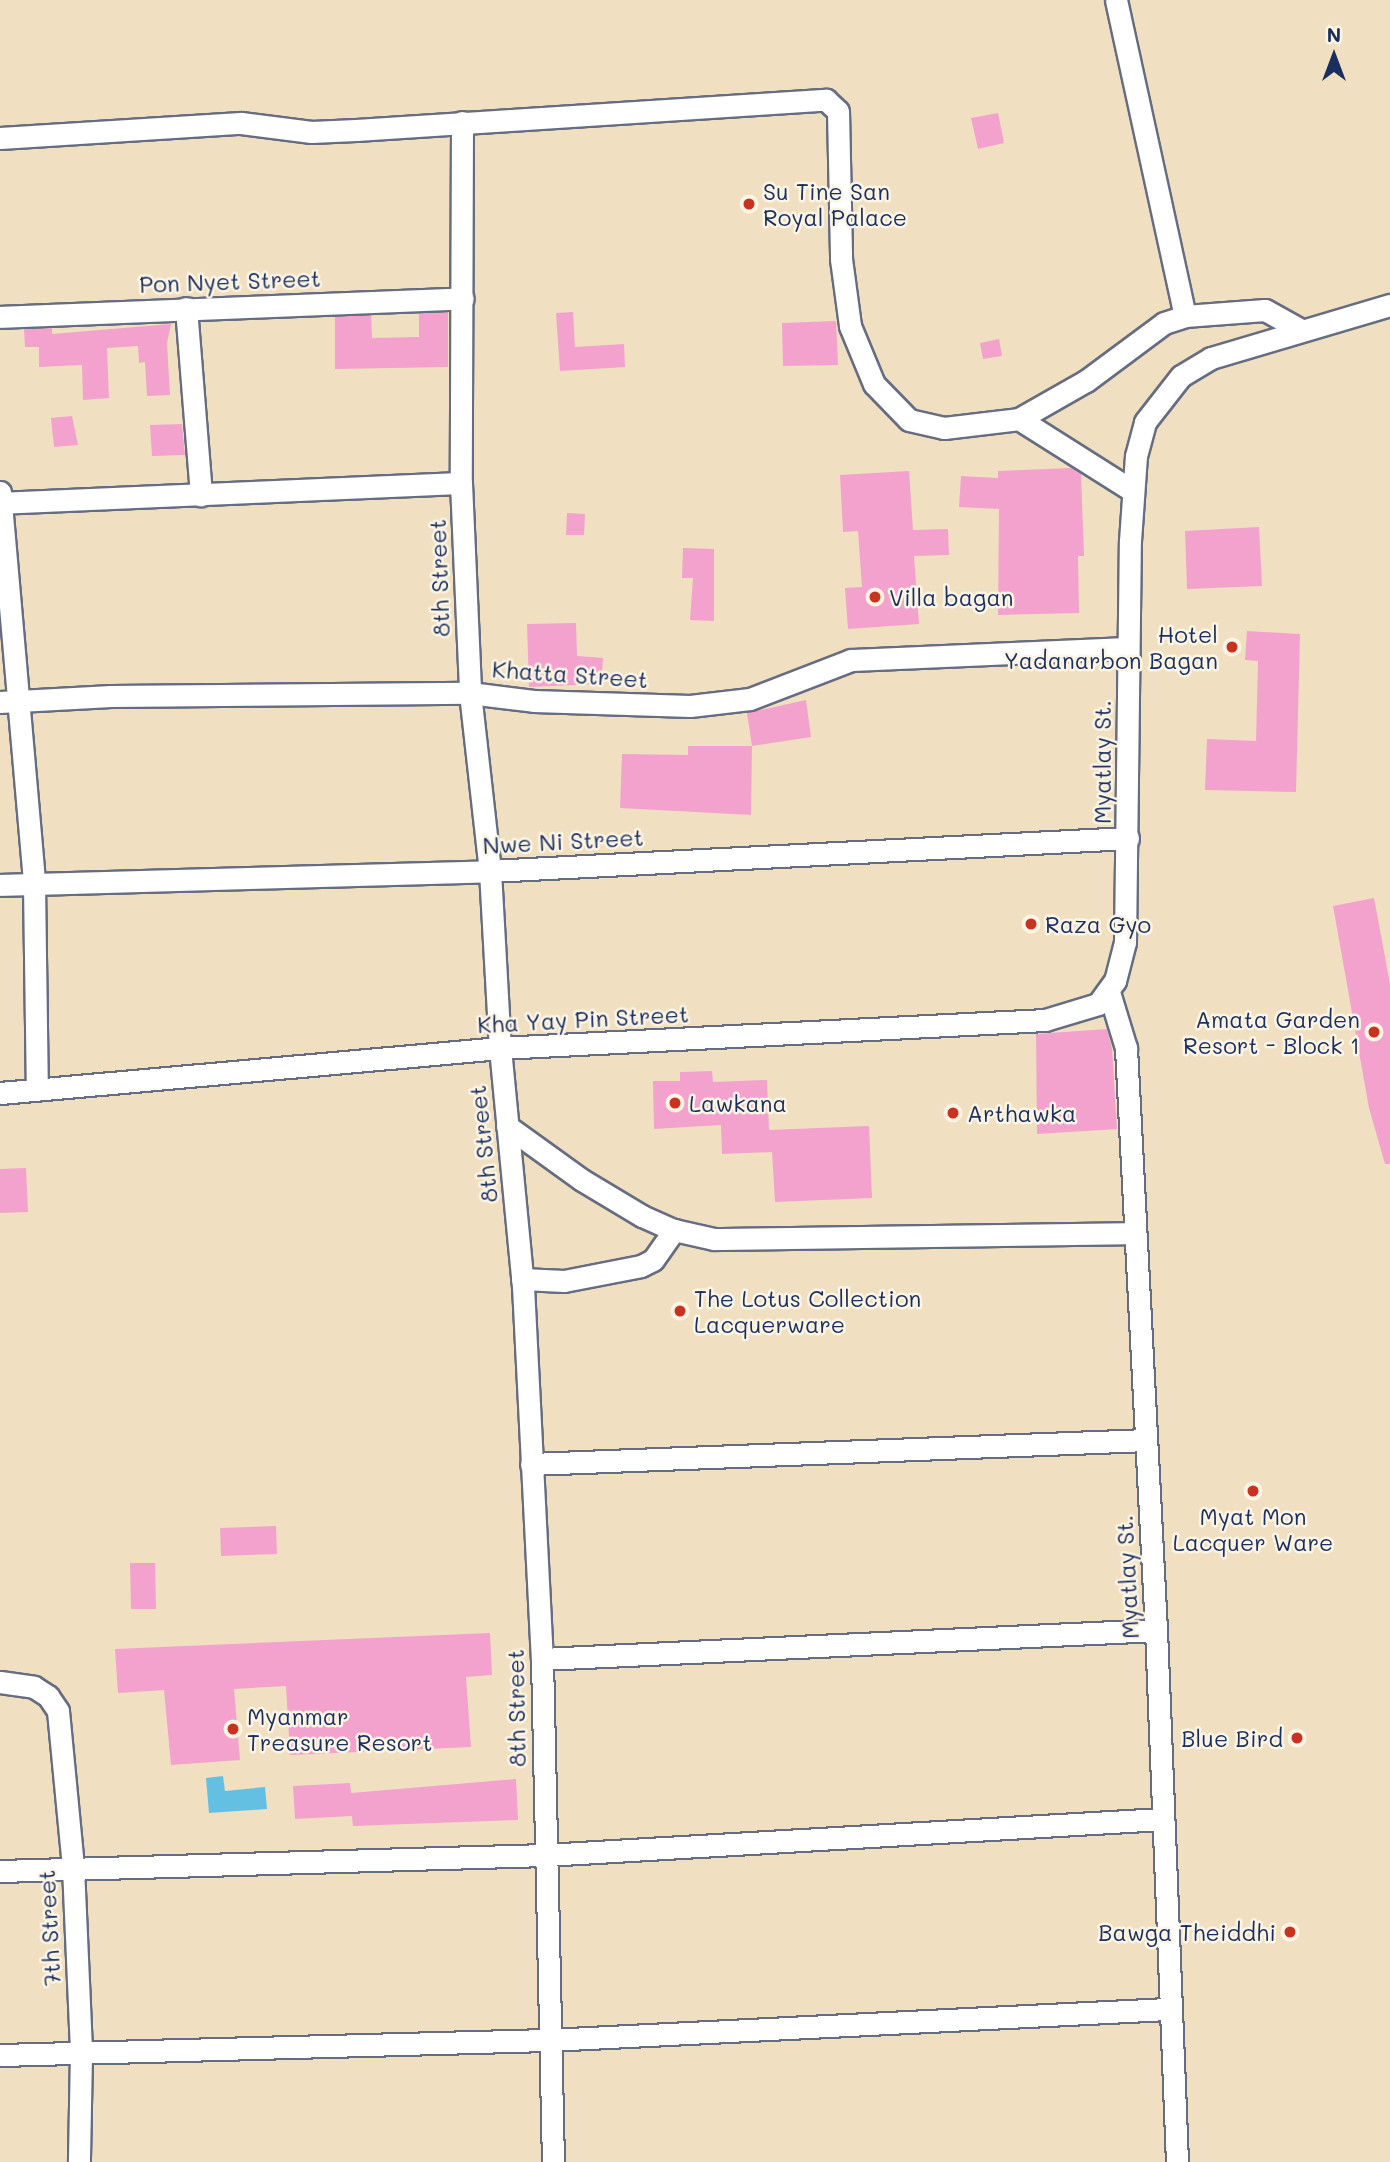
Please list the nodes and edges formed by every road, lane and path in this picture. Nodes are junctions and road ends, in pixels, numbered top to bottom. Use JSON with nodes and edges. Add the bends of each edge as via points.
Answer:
{"nodes":[{"id":1,"x":1116,"y":0,"type":"edge"},
{"id":2,"x":462,"y":122,"type":"junction"},
{"id":3,"x":0,"y":138,"type":"edge"},
{"id":4,"x":463,"y":298,"type":"junction"},
{"id":5,"x":1390,"y":305,"type":"edge"},
{"id":6,"x":186,"y":308,"type":"junction"},
{"id":7,"x":1185,"y":316,"type":"junction"},
{"id":8,"x":0,"y":317,"type":"edge"},
{"id":9,"x":1299,"y":329,"type":"junction"},
{"id":10,"x":1019,"y":419,"type":"junction"},
{"id":11,"x":461,"y":483,"type":"junction"},
{"id":12,"x":1133,"y":491,"type":"junction"},
{"id":13,"x":0,"y":492,"type":"edge"},
{"id":14,"x":201,"y":495,"type":"junction"},
{"id":15,"x":0,"y":503,"type":"edge"},
{"id":16,"x":1128,"y":648,"type":"junction"},
{"id":17,"x":470,"y":693,"type":"junction"},
{"id":18,"x":10,"y":702,"type":"edge"},
{"id":19,"x":1128,"y":838,"type":"junction"},
{"id":20,"x":490,"y":871,"type":"junction"},
{"id":21,"x":34,"y":884,"type":"junction"},
{"id":22,"x":0,"y":886,"type":"edge"},
{"id":23,"x":1109,"y":992,"type":"junction"},
{"id":24,"x":500,"y":1048,"type":"junction"},
{"id":25,"x":37,"y":1090,"type":"junction"},
{"id":26,"x":0,"y":1093,"type":"edge"},
{"id":27,"x":508,"y":1126,"type":"junction"},
{"id":28,"x":674,"y":1230,"type":"junction"},
{"id":29,"x":1133,"y":1233,"type":"junction"},
{"id":30,"x":523,"y":1279,"type":"junction"},
{"id":31,"x":1146,"y":1440,"type":"junction"},
{"id":32,"x":531,"y":1464,"type":"junction"},
{"id":33,"x":1156,"y":1630,"type":"junction"},
{"id":34,"x":542,"y":1659,"type":"junction"},
{"id":35,"x":0,"y":1682,"type":"edge"},
{"id":36,"x":1162,"y":1819,"type":"junction"},
{"id":37,"x":545,"y":1855,"type":"junction"},
{"id":38,"x":73,"y":1867,"type":"junction"},
{"id":39,"x":0,"y":1871,"type":"edge"},
{"id":40,"x":1168,"y":2009,"type":"junction"},
{"id":41,"x":549,"y":2040,"type":"junction"},
{"id":42,"x":80,"y":2053,"type":"junction"},
{"id":43,"x":0,"y":2055,"type":"edge"},
{"id":44,"x":79,"y":2162,"type":"edge"},
{"id":45,"x":553,"y":2162,"type":"edge"},
{"id":46,"x":1177,"y":2162,"type":"edge"}],
"edges":[{"from":1,"to":7,"type":"street"},
{"from":2,"to":3,"type":"street","via":[[311,132],[241,123]]},
{"from":2,"to":4,"type":"street","name":"8th Street"},
{"from":2,"to":10,"type":"street","via":[[834,103],[838,111],[843,289],[850,326],[874,384],[895,409],[930,427]]},
{"from":4,"to":6,"type":"street","name":"Pon Nyet Street"},
{"from":4,"to":11,"type":"street","name":"8th Street"},
{"from":5,"to":9,"type":"street","name":"Myatlay St."},
{"from":6,"to":8,"type":"street","name":"Pon Nyet Street"},
{"from":6,"to":14,"type":"street"},
{"from":7,"to":9,"type":"street","via":[[1265,310]]},
{"from":7,"to":10,"type":"street","via":[[1164,323],[1086,381]]},
{"from":9,"to":12,"type":"street","name":"Myatlay St.","via":[[1211,358],[1181,376],[1145,422]]},
{"from":10,"to":12,"type":"street"},
{"from":11,"to":14,"type":"street"},
{"from":11,"to":17,"type":"street","name":"8th Street"},
{"from":12,"to":16,"type":"street","name":"Myatlay St."},
{"from":13,"to":15,"type":"street"},
{"from":14,"to":15,"type":"street"},
{"from":15,"to":18,"type":"street"},
{"from":16,"to":17,"type":"street","name":"Khatta Street","via":[[851,660],[750,699],[690,706],[534,701]]},
{"from":16,"to":19,"type":"street","name":"Myatlay St."},
{"from":17,"to":18,"type":"street","name":"Khatta Street","via":[[111,696]]},
{"from":17,"to":20,"type":"street","name":"8th Street"},
{"from":18,"to":21,"type":"street"},
{"from":19,"to":20,"type":"street","name":"Nwe Ni Street"},
{"from":19,"to":23,"type":"street","name":"Myatlay St.","via":[[1125,942]]},
{"from":20,"to":21,"type":"street","name":"Nwe Ni Street"},
{"from":20,"to":24,"type":"street","name":"8th Street"},
{"from":21,"to":22,"type":"street","name":"Nwe Ni Street"},
{"from":21,"to":25,"type":"street"},
{"from":23,"to":24,"type":"street","name":"Kha Yay Pin Street","via":[[1081,1013],[1045,1020]]},
{"from":23,"to":29,"type":"street","name":"Myatlay St.","via":[[1126,1048]]},
{"from":24,"to":25,"type":"street","name":"Kha Yay Pin Street"},
{"from":24,"to":27,"type":"street","name":"8th Street"},
{"from":25,"to":26,"type":"street","name":"Kha Yay Pin Street"},
{"from":27,"to":28,"type":"street","via":[[582,1180]]},
{"from":27,"to":30,"type":"street","name":"8th Street"},
{"from":28,"to":29,"type":"street","via":[[714,1239]]},
{"from":28,"to":30,"type":"street","via":[[653,1260],[641,1266],[564,1281]]},
{"from":29,"to":31,"type":"street","name":"Myatlay St."},
{"from":30,"to":32,"type":"street","name":"8th Street"},
{"from":31,"to":32,"type":"street"},
{"from":31,"to":33,"type":"street","name":"Myatlay St."},
{"from":32,"to":34,"type":"street","name":"8th Street"},
{"from":33,"to":34,"type":"street"},
{"from":33,"to":36,"type":"street","name":"Myatlay St."},
{"from":34,"to":37,"type":"street","name":"8th Street"},
{"from":35,"to":38,"type":"street","name":"7th Street","via":[[34,1687],[48,1696],[58,1711]]},
{"from":36,"to":37,"type":"street"},
{"from":36,"to":40,"type":"street","name":"Myatlay St."},
{"from":37,"to":38,"type":"street"},
{"from":37,"to":41,"type":"street","name":"8th Street"},
{"from":38,"to":39,"type":"street"},
{"from":38,"to":42,"type":"street","name":"7th Street"},
{"from":40,"to":41,"type":"street"},
{"from":40,"to":46,"type":"street","name":"Myatlay St."},
{"from":41,"to":42,"type":"street"},
{"from":41,"to":45,"type":"street","name":"8th Street"},
{"from":42,"to":43,"type":"street"},
{"from":42,"to":44,"type":"street","name":"7th Street"}]}
